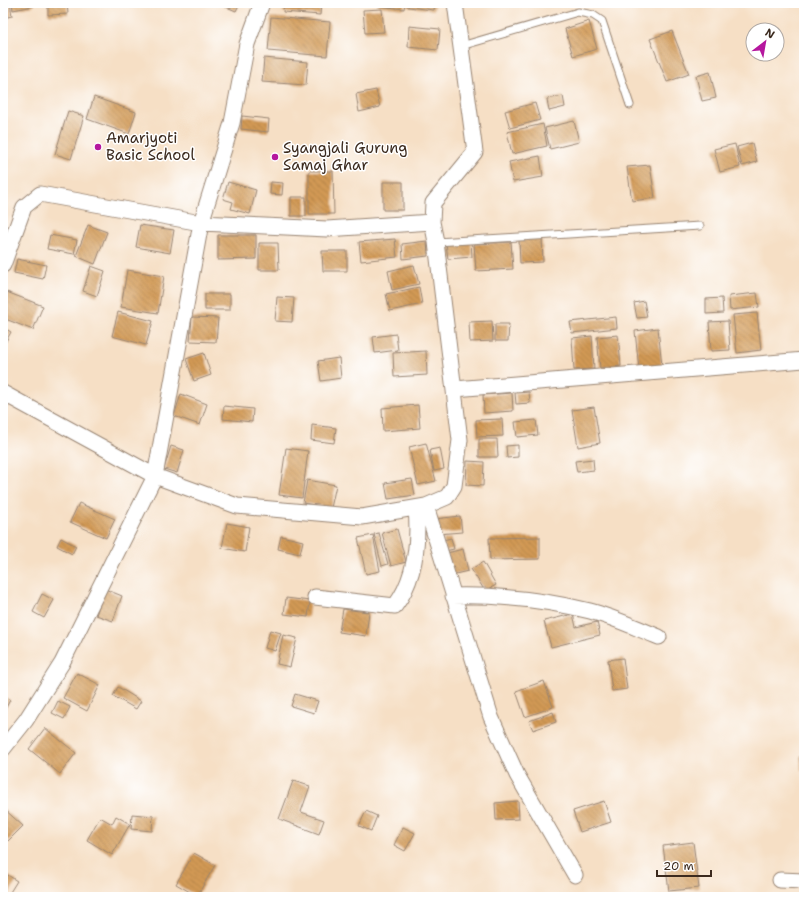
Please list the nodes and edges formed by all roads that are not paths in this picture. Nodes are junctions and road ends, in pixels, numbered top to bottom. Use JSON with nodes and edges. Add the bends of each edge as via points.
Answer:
{"nodes":[{"id":1,"x":262,"y":3,"type":"edge"},
{"id":2,"x":455,"y":3,"type":"edge"},
{"id":3,"x":461,"y":46,"type":"junction"},
{"id":4,"x":630,"y":105,"type":"dead end"},
{"id":5,"x":432,"y":222,"type":"junction"},
{"id":6,"x":201,"y":224,"type":"junction"},
{"id":7,"x":700,"y":226,"type":"dead end"},
{"id":8,"x":436,"y":242,"type":"junction"},
{"id":9,"x":3,"y":265,"type":"edge"},
{"id":10,"x":804,"y":360,"type":"edge"},
{"id":11,"x":455,"y":389,"type":"junction"},
{"id":12,"x":3,"y":393,"type":"edge"},
{"id":13,"x":155,"y":476,"type":"junction"},
{"id":14,"x":421,"y":507,"type":"junction"},
{"id":15,"x":453,"y":596,"type":"junction"},
{"id":16,"x":315,"y":597,"type":"dead end"},
{"id":17,"x":659,"y":637,"type":"dead end"},
{"id":18,"x":3,"y":748,"type":"edge"},
{"id":19,"x":575,"y":875,"type":"dead end"},
{"id":20,"x":780,"y":880,"type":"dead end"},
{"id":21,"x":804,"y":881,"type":"edge"}],
"edges":[{"from":1,"to":6,"type":"street","via":[[247,44],[232,123]]},
{"from":2,"to":3,"type":"street"},
{"from":3,"to":4,"type":"lane","via":[[578,12],[593,15],[602,21]]},
{"from":3,"to":5,"type":"street","via":[[476,152],[434,203]]},
{"from":5,"to":6,"type":"street","via":[[327,229]]},
{"from":5,"to":8,"type":"street"},
{"from":6,"to":9,"type":"street","via":[[40,194],[24,208]]},
{"from":6,"to":13,"type":"street"},
{"from":7,"to":8,"type":"lane"},
{"from":8,"to":11,"type":"street"},
{"from":10,"to":11,"type":"street"},
{"from":11,"to":14,"type":"street","via":[[460,440],[454,486],[447,497]]},
{"from":12,"to":13,"type":"street"},
{"from":13,"to":14,"type":"street","via":[[237,506],[362,517]]},
{"from":13,"to":18,"type":"street","via":[[62,663],[26,720]]},
{"from":14,"to":15,"type":"street"},
{"from":14,"to":16,"type":"street","via":[[414,565],[404,595],[395,606]]},
{"from":15,"to":17,"type":"street","via":[[484,595],[548,602],[591,611]]},
{"from":15,"to":19,"type":"street","via":[[491,717],[517,775]]},
{"from":20,"to":21,"type":"street"}]}
